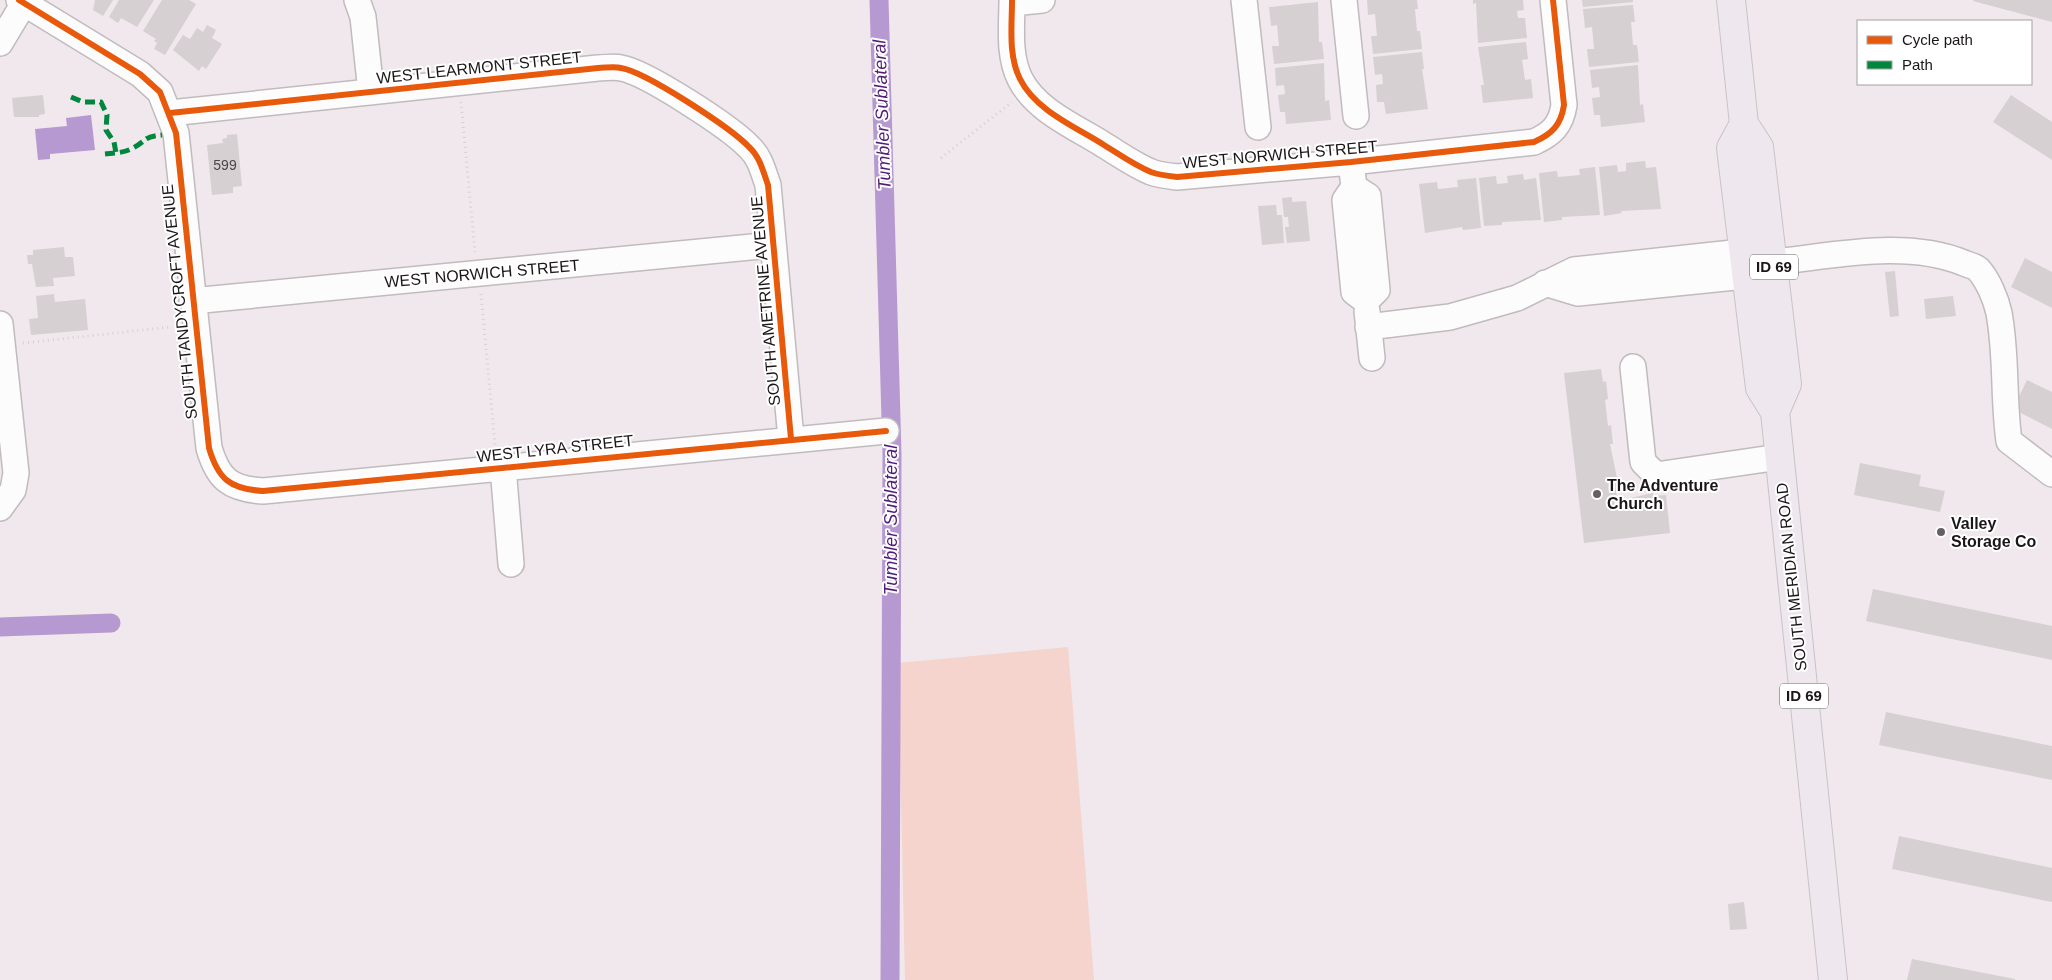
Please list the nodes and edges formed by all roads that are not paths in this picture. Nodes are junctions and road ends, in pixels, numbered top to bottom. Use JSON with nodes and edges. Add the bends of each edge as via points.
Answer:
{"nodes":[{"id":1,"x":357,"y":0,"type":"edge"},
{"id":2,"x":1042,"y":0,"type":"edge"},
{"id":3,"x":1244,"y":0,"type":"edge"},
{"id":4,"x":1344,"y":0,"type":"edge"},
{"id":5,"x":1553,"y":0,"type":"edge"},
{"id":6,"x":1731,"y":0,"type":"edge"},
{"id":7,"x":22,"y":2,"type":"edge"},
{"id":8,"x":1012,"y":2,"type":"edge"},
{"id":9,"x":0,"y":43,"type":"edge"},
{"id":10,"x":372,"y":92,"type":"junction"},
{"id":11,"x":170,"y":113,"type":"junction"},
{"id":12,"x":1356,"y":116,"type":"dead end"},
{"id":13,"x":1258,"y":127,"type":"dead end"},
{"id":14,"x":1741,"y":128,"type":"junction"},
{"id":15,"x":760,"y":162,"type":"joint"},
{"id":16,"x":1351,"y":162,"type":"junction"},
{"id":17,"x":772,"y":245,"type":"junction"},
{"id":18,"x":1773,"y":262,"type":"junction"},
{"id":19,"x":1744,"y":264,"type":"junction"},
{"id":20,"x":192,"y":301,"type":"junction"},
{"id":21,"x":0,"y":324,"type":"edge"},
{"id":22,"x":1368,"y":326,"type":"junction"},
{"id":23,"x":1372,"y":358,"type":"dead end"},
{"id":24,"x":1633,"y":368,"type":"dead end"},
{"id":25,"x":1777,"y":407,"type":"junction"},
{"id":26,"x":886,"y":431,"type":"dead end"},
{"id":27,"x":791,"y":439,"type":"junction"},
{"id":28,"x":499,"y":456,"type":"junction"},
{"id":29,"x":1779,"y":457,"type":"junction"},
{"id":30,"x":2052,"y":474,"type":"edge"},
{"id":31,"x":228,"y":483,"type":"joint"},
{"id":32,"x":2,"y":507,"type":"edge"},
{"id":33,"x":511,"y":564,"type":"dead end"},
{"id":34,"x":1833,"y":980,"type":"edge"}],
"edges":[{"from":1,"to":10,"type":"street","via":[[363,17]]},
{"from":2,"to":8,"type":"street"},
{"from":3,"to":13,"type":"street"},
{"from":4,"to":12,"type":"street"},
{"from":5,"to":16,"type":"street","name":"WEST NORWICH STREET","via":[[1564,105],[1562,118],[1551,134],[1534,142]]},
{"from":6,"to":14,"type":"main road","name":"SOUTH MERIDIAN ROAD","number":"ID 69"},
{"from":7,"to":9,"type":"street"},
{"from":7,"to":11,"type":"street","name":"SOUTH TANDYCROFT AVENUE","via":[[140,74],[160,92]]},
{"from":8,"to":16,"type":"street","name":"WEST NORWICH STREET","via":[[1014,65],[1021,80],[1023,98],[1140,166],[1165,176],[1191,177]]},
{"from":10,"to":11,"type":"street","name":"WEST LEARMONT STREET"},
{"from":10,"to":15,"type":"street","name":"WEST LEARMONT STREET","via":[[621,68],[646,76],[735,134]]},
{"from":11,"to":20,"type":"street","name":"SOUTH TANDYCROFT AVENUE","via":[[176,133]]},
{"from":14,"to":18,"type":"main road","name":"SOUTH MERIDIAN ROAD","number":"ID 69","via":[[1759,147]]},
{"from":14,"to":19,"type":"main road","name":"SOUTH MERIDIAN ROAD","number":"ID 69","via":[[1731,148]]},
{"from":15,"to":17,"type":"street","name":"SOUTH AMETRINE AVENUE","via":[[768,184]]},
{"from":16,"to":22,"type":"street","via":[[1354,187],[1345,200],[1354,292],[1366,301]]},
{"from":17,"to":20,"type":"street","name":"WEST NORWICH STREET"},
{"from":17,"to":27,"type":"street","name":"SOUTH AMETRINE AVENUE"},
{"from":18,"to":25,"type":"main road","name":"SOUTH MERIDIAN ROAD","number":"ID 69","via":[[1787,384]]},
{"from":18,"to":30,"type":"street","via":[[1884,251],[1920,252],[1977,268],[1989,286],[2004,342],[2004,409],[2009,441]]},
{"from":19,"to":22,"type":"street","via":[[1578,293],[1545,283],[1517,298],[1450,316]]},
{"from":19,"to":25,"type":"main road","name":"SOUTH MERIDIAN ROAD","number":"ID 69","via":[[1760,388]]},
{"from":20,"to":31,"type":"street","name":"SOUTH TANDYCROFT AVENUE","via":[[209,448],[215,467]]},
{"from":21,"to":32,"type":"street","via":[[16,473],[13,490]]},
{"from":22,"to":23,"type":"street"},
{"from":24,"to":29,"type":"street","via":[[1643,462],[1656,475]]},
{"from":25,"to":29,"type":"main road","name":"SOUTH MERIDIAN ROAD","number":"ID 69"},
{"from":26,"to":27,"type":"street","name":"WEST LYRA STREET"},
{"from":27,"to":28,"type":"street","name":"WEST LYRA STREET"},
{"from":28,"to":31,"type":"street","name":"WEST LYRA STREET","via":[[263,491],[246,490]]},
{"from":28,"to":33,"type":"street"},
{"from":29,"to":34,"type":"main road","name":"SOUTH MERIDIAN ROAD","number":"ID 69"}]}
